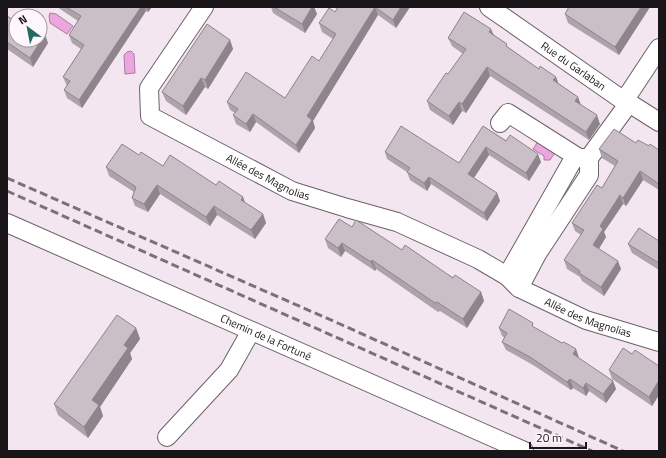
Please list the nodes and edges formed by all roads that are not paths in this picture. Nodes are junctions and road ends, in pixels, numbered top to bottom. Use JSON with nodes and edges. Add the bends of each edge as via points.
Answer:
{"nodes":[{"id":1,"x":204,"y":7,"type":"edge"},
{"id":2,"x":489,"y":7,"type":"edge"},
{"id":3,"x":659,"y":48,"type":"edge"},
{"id":4,"x":626,"y":102,"type":"junction"},
{"id":5,"x":659,"y":122,"type":"edge"},
{"id":6,"x":500,"y":123,"type":"dead end"},
{"id":7,"x":584,"y":158,"type":"junction"},
{"id":8,"x":7,"y":223,"type":"edge"},
{"id":9,"x":513,"y":282,"type":"junction"},
{"id":10,"x":251,"y":331,"type":"junction"},
{"id":11,"x":659,"y":342,"type":"edge"},
{"id":12,"x":167,"y":437,"type":"dead end"},
{"id":13,"x":524,"y":451,"type":"edge"}],
"edges":[{"from":1,"to":9,"type":"street","name":"Allée des Magnolias","via":[[148,88],[150,116],[292,191],[397,222],[466,253]]},
{"from":2,"to":4,"type":"street","name":"Rue du Garlaban"},
{"from":3,"to":4,"type":"street"},
{"from":4,"to":5,"type":"street","name":"Rue du Garlaban"},
{"from":4,"to":7,"type":"street"},
{"from":6,"to":7,"type":"street","via":[[508,113]]},
{"from":7,"to":9,"type":"street","via":[[589,175],[537,254]]},
{"from":8,"to":10,"type":"street","name":"Chemin de la Fortuné"},
{"from":9,"to":11,"type":"street","name":"Allée des Magnolias","via":[[586,320]]},
{"from":10,"to":12,"type":"street","via":[[229,370]]},
{"from":10,"to":13,"type":"street","name":"Chemin de la Fortuné"}]}
